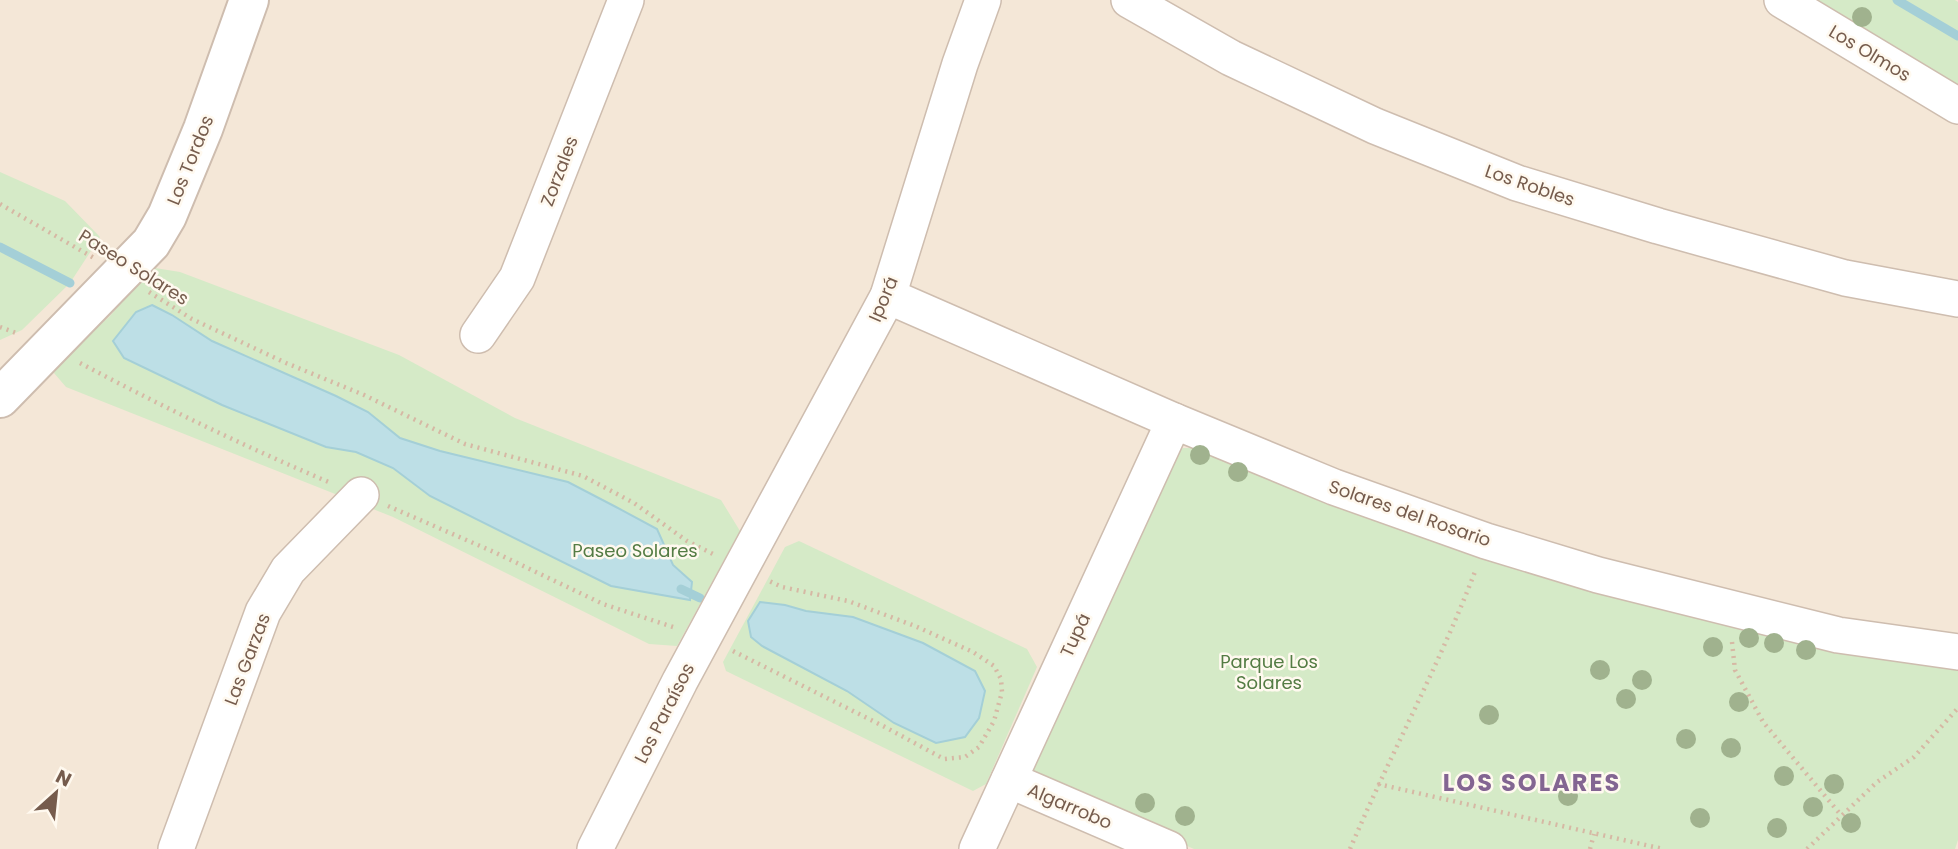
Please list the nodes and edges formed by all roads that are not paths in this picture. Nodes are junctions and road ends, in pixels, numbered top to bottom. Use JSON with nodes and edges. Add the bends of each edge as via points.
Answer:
{"nodes":[{"id":1,"x":249,"y":0,"type":"edge"},
{"id":2,"x":626,"y":0,"type":"edge"},
{"id":3,"x":983,"y":0,"type":"edge"},
{"id":4,"x":1129,"y":0,"type":"edge"},
{"id":5,"x":1782,"y":0,"type":"edge"},
{"id":6,"x":1958,"y":106,"type":"edge"},
{"id":7,"x":888,"y":296,"type":"junction"},
{"id":8,"x":1958,"y":299,"type":"edge"},
{"id":9,"x":478,"y":335,"type":"dead end"},
{"id":10,"x":0,"y":398,"type":"edge"},
{"id":11,"x":1174,"y":421,"type":"junction"},
{"id":12,"x":361,"y":495,"type":"road end"},
{"id":13,"x":739,"y":573,"type":"joint"},
{"id":14,"x":1958,"y":652,"type":"edge"},
{"id":15,"x":1009,"y":780,"type":"junction"},
{"id":16,"x":176,"y":849,"type":"edge"},
{"id":17,"x":595,"y":849,"type":"edge"},
{"id":18,"x":977,"y":849,"type":"edge"},
{"id":19,"x":1169,"y":849,"type":"edge"}],
"edges":[{"from":1,"to":10,"type":"street","name":"Los Tordos","via":[[203,129],[151,243]]},
{"from":2,"to":9,"type":"street","name":"Zorzales","via":[[517,278]]},
{"from":3,"to":7,"type":"street","name":"Iporá"},
{"from":4,"to":8,"type":"street","name":"Los Robles","via":[[1231,58],[1375,126],[1517,183],[1845,278]]},
{"from":5,"to":6,"type":"street","name":"Los Olmos"},
{"from":7,"to":11,"type":"street","name":"Solares del Rosario"},
{"from":7,"to":13,"type":"street","name":"Iporá"},
{"from":11,"to":14,"type":"street","name":"Solares del Rosario","via":[[1334,487],[1598,575],[1838,635]]},
{"from":11,"to":15,"type":"street","name":"Tupá"},
{"from":12,"to":16,"type":"street","name":"Las Garzas","via":[[288,570],[263,612]]},
{"from":13,"to":17,"type":"street","name":"Los Paraísos"},
{"from":15,"to":18,"type":"street","name":"Tupá"},
{"from":15,"to":19,"type":"street","name":"Algarrobo"}]}
